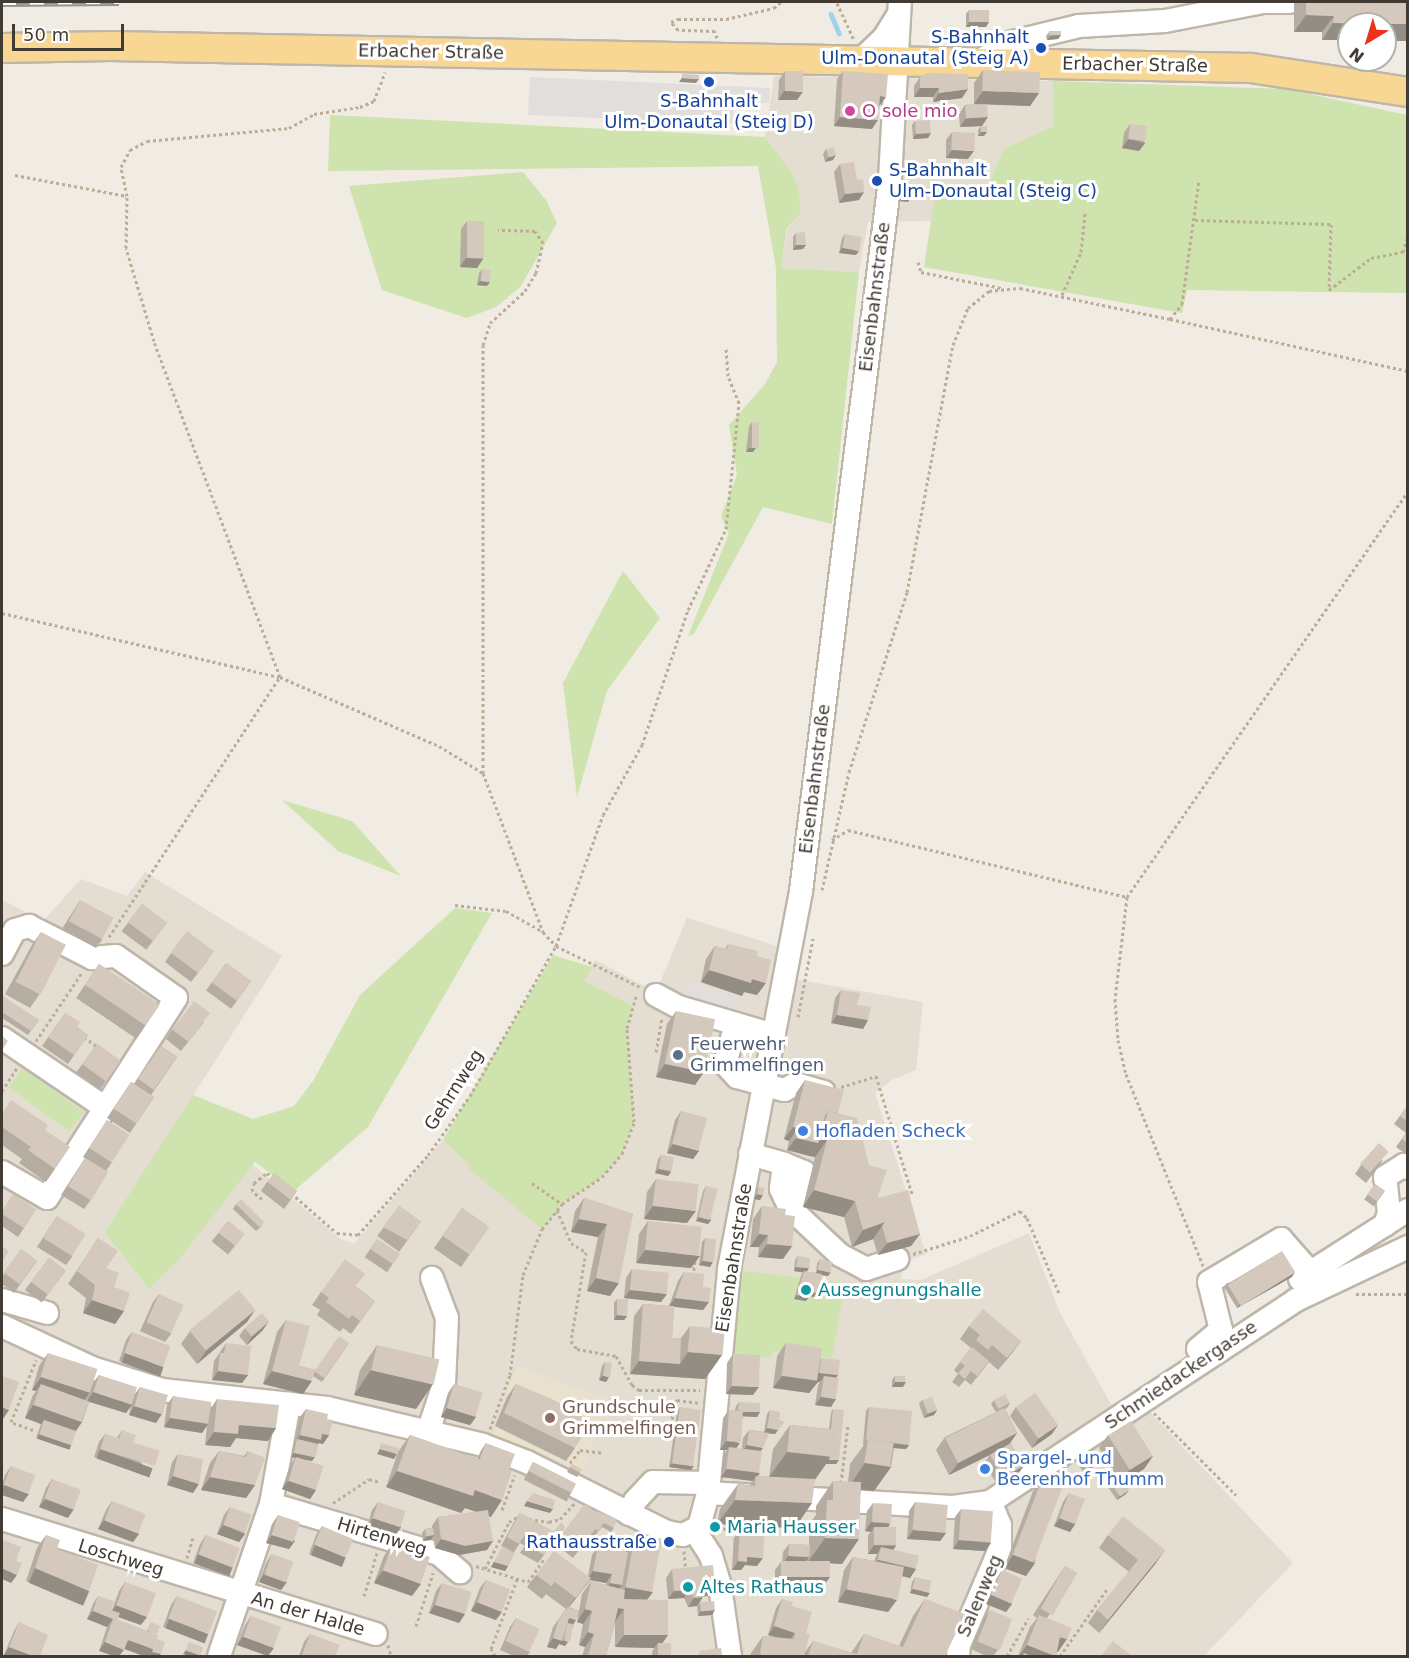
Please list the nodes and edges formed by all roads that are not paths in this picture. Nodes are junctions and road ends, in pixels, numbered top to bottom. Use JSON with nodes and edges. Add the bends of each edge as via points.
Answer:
{"nodes":[{"id":1,"x":1289,"y":2,"type":"edge"},
{"id":2,"x":899,"y":7,"type":"edge"},
{"id":3,"x":2,"y":48,"type":"edge"},
{"id":4,"x":857,"y":50,"type":"junction"},
{"id":5,"x":897,"y":62,"type":"junction"},
{"id":6,"x":977,"y":62,"type":"junction"},
{"id":7,"x":1407,"y":92,"type":"edge"},
{"id":8,"x":3,"y":949,"type":"edge"},
{"id":9,"x":654,"y":994,"type":"road end"},
{"id":10,"x":736,"y":1024,"type":"junction"},
{"id":11,"x":774,"y":1035,"type":"junction"},
{"id":12,"x":2,"y":1038,"type":"edge"},
{"id":13,"x":764,"y":1085,"type":"junction"},
{"id":14,"x":824,"y":1092,"type":"edge"},
{"id":15,"x":104,"y":1107,"type":"junction"},
{"id":16,"x":750,"y":1154,"type":"junction"},
{"id":17,"x":1407,"y":1168,"type":"edge"},
{"id":18,"x":2,"y":1172,"type":"edge"},
{"id":19,"x":1407,"y":1210,"type":"edge"},
{"id":20,"x":1385,"y":1225,"type":"junction"},
{"id":21,"x":1407,"y":1226,"type":"edge"},
{"id":22,"x":1407,"y":1247,"type":"edge"},
{"id":23,"x":897,"y":1259,"type":"road end"},
{"id":24,"x":1353,"y":1270,"type":"junction"},
{"id":25,"x":1311,"y":1272,"type":"junction"},
{"id":26,"x":432,"y":1278,"type":"dead end"},
{"id":27,"x":2,"y":1300,"type":"edge"},
{"id":28,"x":47,"y":1313,"type":"dead end"},
{"id":29,"x":2,"y":1326,"type":"edge"},
{"id":30,"x":1221,"y":1330,"type":"junction"},
{"id":31,"x":1171,"y":1380,"type":"junction"},
{"id":32,"x":289,"y":1404,"type":"junction"},
{"id":33,"x":428,"y":1432,"type":"junction"},
{"id":34,"x":708,"y":1488,"type":"junction"},
{"id":35,"x":990,"y":1502,"type":"junction"},
{"id":36,"x":271,"y":1504,"type":"junction"},
{"id":37,"x":629,"y":1514,"type":"junction"},
{"id":38,"x":2,"y":1519,"type":"edge"},
{"id":39,"x":698,"y":1527,"type":"junction"},
{"id":40,"x":460,"y":1572,"type":"road end"},
{"id":41,"x":240,"y":1595,"type":"junction"},
{"id":42,"x":376,"y":1634,"type":"dead end"},
{"id":43,"x":219,"y":1656,"type":"edge"},
{"id":44,"x":730,"y":1656,"type":"edge"},
{"id":45,"x":958,"y":1656,"type":"edge"}],
"edges":[{"from":1,"to":6,"type":"street","via":[[1263,2],[1165,21],[1079,26],[1013,42]]},
{"from":2,"to":4,"type":"street","via":[[884,38]]},
{"from":2,"to":5,"type":"street","name":"Eisenbahnstraße"},
{"from":3,"to":4,"type":"main road","name":"Erbacher Straße"},
{"from":4,"to":5,"type":"main road","name":"Erbacher Straße"},
{"from":5,"to":6,"type":"main road","name":"Erbacher Straße"},
{"from":5,"to":11,"type":"street","name":"Eisenbahnstraße","via":[[890,179],[801,891]]},
{"from":6,"to":7,"type":"main road","name":"Erbacher Straße","via":[[1251,68]]},
{"from":8,"to":15,"type":"street","via":[[15,930],[28,926],[94,957],[116,956],[176,998]]},
{"from":9,"to":10,"type":"street"},
{"from":10,"to":11,"type":"street"},
{"from":10,"to":13,"type":"street","via":[[725,1064],[737,1077]]},
{"from":11,"to":13,"type":"street","name":"Eisenbahnstraße"},
{"from":12,"to":15,"type":"street"},
{"from":13,"to":14,"type":"street","via":[[784,1090],[796,1083]]},
{"from":13,"to":16,"type":"street","name":"Eisenbahnstraße"},
{"from":15,"to":18,"type":"street","via":[[47,1198]]},
{"from":16,"to":23,"type":"street","via":[[784,1164],[781,1189],[790,1208],[840,1255],[866,1269]]},
{"from":16,"to":34,"type":"street","name":"Eisenbahnstraße","via":[[729,1269]]},
{"from":17,"to":20,"type":"street","via":[[1404,1165],[1385,1177],[1389,1213]]},
{"from":19,"to":20,"type":"street"},
{"from":20,"to":25,"type":"street"},
{"from":21,"to":24,"type":"street","via":[[1363,1257]]},
{"from":22,"to":24,"type":"street","name":"Schmiedackergasse"},
{"from":24,"to":31,"type":"street","name":"Schmiedackergasse","via":[[1296,1300]]},
{"from":25,"to":30,"type":"street"},
{"from":25,"to":30,"type":"street","via":[[1281,1239],[1209,1282]]},
{"from":26,"to":33,"type":"street","via":[[447,1318],[444,1384]]},
{"from":27,"to":28,"type":"street"},
{"from":29,"to":32,"type":"street","via":[[92,1368],[162,1389]]},
{"from":30,"to":31,"type":"street","via":[[1178,1365]]},
{"from":31,"to":35,"type":"street","name":"Schmiedackergasse"},
{"from":32,"to":33,"type":"street","via":[[327,1408]]},
{"from":32,"to":36,"type":"street","name":"An der Halde"},
{"from":33,"to":37,"type":"street","via":[[483,1445],[520,1459]]},
{"from":34,"to":35,"type":"street","name":"Schmiedackergasse","via":[[953,1507]]},
{"from":34,"to":37,"type":"street","name":"Schmiedackergasse","via":[[653,1482]]},
{"from":34,"to":39,"type":"street"},
{"from":35,"to":45,"type":"street","name":"Salenweg","via":[[1000,1525],[1000,1549],[959,1645]]},
{"from":36,"to":40,"type":"street","name":"Hirtenweg","via":[[439,1554]]},
{"from":36,"to":41,"type":"street","name":"An der Halde"},
{"from":37,"to":39,"type":"street","via":[[667,1532],[683,1534]]},
{"from":38,"to":41,"type":"street","name":"Loschweg"},
{"from":39,"to":44,"type":"street","via":[[720,1586]]},
{"from":41,"to":42,"type":"street","name":"An der Halde"},
{"from":41,"to":43,"type":"street","name":"An der Halde"}]}
